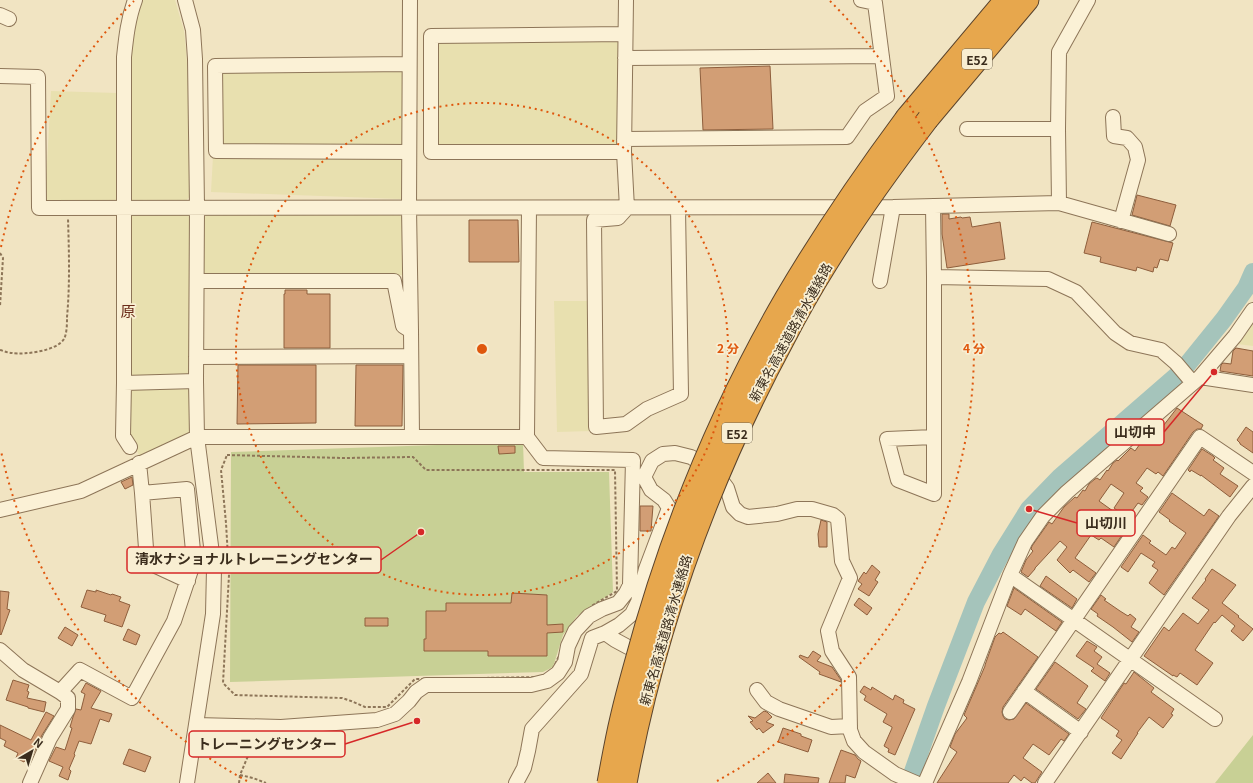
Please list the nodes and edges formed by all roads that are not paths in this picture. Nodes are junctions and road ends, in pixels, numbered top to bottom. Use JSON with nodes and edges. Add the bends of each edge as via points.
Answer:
{"nodes":[{"id":1,"x":135,"y":0,"type":"edge"},
{"id":2,"x":185,"y":0,"type":"edge"},
{"id":3,"x":410,"y":0,"type":"edge"},
{"id":4,"x":626,"y":0,"type":"edge"},
{"id":5,"x":861,"y":0,"type":"edge"},
{"id":6,"x":1005,"y":0,"type":"edge"},
{"id":7,"x":1028,"y":0,"type":"edge"},
{"id":8,"x":1088,"y":0,"type":"edge"},
{"id":9,"x":625,"y":34,"type":"junction"},
{"id":10,"x":882,"y":56,"type":"junction"},
{"id":11,"x":625,"y":58,"type":"junction"},
{"id":12,"x":410,"y":64,"type":"junction"},
{"id":13,"x":0,"y":76,"type":"edge"},
{"id":14,"x":1113,"y":117,"type":"dead end"},
{"id":15,"x":967,"y":129,"type":"dead end"},
{"id":16,"x":1058,"y":129,"type":"junction"},
{"id":17,"x":624,"y":145,"type":"junction"},
{"id":18,"x":409,"y":152,"type":"junction"},
{"id":19,"x":1059,"y":204,"type":"junction"},
{"id":20,"x":932,"y":206,"type":"junction"},
{"id":21,"x":197,"y":207,"type":"junction"},
{"id":22,"x":893,"y":207,"type":"junction"},
{"id":23,"x":124,"y":208,"type":"junction"},
{"id":24,"x":409,"y":208,"type":"junction"},
{"id":25,"x":529,"y":208,"type":"junction"},
{"id":26,"x":627,"y":208,"type":"junction"},
{"id":27,"x":678,"y":208,"type":"junction"},
{"id":28,"x":1121,"y":221,"type":"junction"},
{"id":29,"x":1169,"y":234,"type":"dead end"},
{"id":30,"x":934,"y":278,"type":"junction"},
{"id":31,"x":197,"y":281,"type":"junction"},
{"id":32,"x":880,"y":282,"type":"dead end"},
{"id":33,"x":1253,"y":310,"type":"edge"},
{"id":34,"x":411,"y":331,"type":"junction"},
{"id":35,"x":412,"y":356,"type":"junction"},
{"id":36,"x":196,"y":357,"type":"junction"},
{"id":37,"x":1193,"y":379,"type":"junction"},
{"id":38,"x":196,"y":381,"type":"junction"},
{"id":39,"x":124,"y":383,"type":"junction"},
{"id":40,"x":1253,"y":385,"type":"edge"},
{"id":41,"x":197,"y":437,"type":"junction"},
{"id":42,"x":412,"y":437,"type":"junction"},
{"id":43,"x":527,"y":437,"type":"junction"},
{"id":44,"x":934,"y":437,"type":"junction"},
{"id":45,"x":130,"y":447,"type":"dead end"},
{"id":46,"x":139,"y":463,"type":"junction"},
{"id":47,"x":1253,"y":473,"type":"edge"},
{"id":48,"x":638,"y":477,"type":"junction"},
{"id":49,"x":1253,"y":486,"type":"edge"},
{"id":50,"x":142,"y":492,"type":"junction"},
{"id":51,"x":0,"y":510,"type":"edge"},
{"id":52,"x":1010,"y":575,"type":"junction"},
{"id":53,"x":188,"y":581,"type":"junction"},
{"id":54,"x":1074,"y":620,"type":"junction"},
{"id":55,"x":606,"y":632,"type":"junction"},
{"id":56,"x":628,"y":647,"type":"dead end"},
{"id":57,"x":0,"y":650,"type":"edge"},
{"id":58,"x":1131,"y":660,"type":"junction"},
{"id":59,"x":757,"y":690,"type":"dead end"},
{"id":60,"x":1024,"y":691,"type":"junction"},
{"id":61,"x":60,"y":692,"type":"junction"},
{"id":62,"x":1010,"y":712,"type":"dead end"},
{"id":63,"x":1215,"y":719,"type":"dead end"},
{"id":64,"x":196,"y":725,"type":"junction"},
{"id":65,"x":850,"y":726,"type":"junction"},
{"id":66,"x":1081,"y":732,"type":"junction"},
{"id":67,"x":895,"y":777,"type":"edge"},
{"id":68,"x":30,"y":783,"type":"edge"},
{"id":69,"x":187,"y":783,"type":"edge"},
{"id":70,"x":516,"y":783,"type":"edge"},
{"id":71,"x":608,"y":783,"type":"edge"},
{"id":72,"x":626,"y":783,"type":"edge"},
{"id":73,"x":916,"y":783,"type":"edge"},
{"id":74,"x":925,"y":783,"type":"edge"},
{"id":75,"x":1046,"y":783,"type":"edge"}],
"edges":[{"from":1,"to":23,"type":"street","via":[[126,34],[124,58]]},
{"from":2,"to":21,"type":"street","via":[[193,30],[195,59]]},
{"from":3,"to":12,"type":"street"},
{"from":4,"to":9,"type":"street"},
{"from":5,"to":10,"type":"street","via":[[875,3]]},
{"from":6,"to":71,"type":"highway","name":"新東名高速道路清水連絡路","number":"E52","bridge":true,"via":[[906,118],[859,182],[785,300],[746,372],[707,456],[671,546],[645,625],[621,717]]},
{"from":7,"to":72,"type":"highway","name":"新東名高速道路清水連絡路","number":"E52","bridge":true,"via":[[928,119],[892,167],[825,266],[761,380],[723,462],[687,552],[647,684]]},
{"from":8,"to":16,"type":"street","via":[[1059,52]]},
{"from":9,"to":11,"type":"street"},
{"from":9,"to":17,"type":"street","via":[[431,36],[431,152]]},
{"from":10,"to":11,"type":"street"},
{"from":10,"to":17,"type":"street","via":[[887,96],[865,111],[847,137]]},
{"from":11,"to":17,"type":"street"},
{"from":12,"to":18,"type":"street"},
{"from":12,"to":18,"type":"street","via":[[215,66],[216,151]]},
{"from":13,"to":23,"type":"street","via":[[38,77],[40,208]]},
{"from":14,"to":28,"type":"street","via":[[1114,136],[1127,138],[1135,147],[1138,160]]},
{"from":15,"to":16,"type":"street"},
{"from":16,"to":19,"type":"street"},
{"from":17,"to":26,"type":"street"},
{"from":18,"to":24,"type":"street"},
{"from":19,"to":20,"type":"street"},
{"from":19,"to":28,"type":"street"},
{"from":20,"to":22,"type":"street"},
{"from":20,"to":30,"type":"street"},
{"from":21,"to":23,"type":"street"},
{"from":21,"to":24,"type":"street"},
{"from":21,"to":31,"type":"street"},
{"from":22,"to":27,"type":"street"},
{"from":22,"to":32,"type":"street"},
{"from":23,"to":39,"type":"street"},
{"from":24,"to":25,"type":"street"},
{"from":24,"to":34,"type":"street"},
{"from":25,"to":26,"type":"street"},
{"from":25,"to":43,"type":"street"},
{"from":26,"to":27,"type":"street"},
{"from":26,"to":27,"type":"street","via":[[618,218],[594,220],[596,427],[626,424],[646,409],[682,394]]},
{"from":28,"to":29,"type":"street"},
{"from":30,"to":37,"type":"street","via":[[1048,279],[1076,292],[1115,333],[1130,343],[1160,350]]},
{"from":30,"to":44,"type":"street"},
{"from":31,"to":34,"type":"street","via":[[394,281],[403,326]]},
{"from":31,"to":36,"type":"street"},
{"from":33,"to":37,"type":"street","via":[[1235,336]]},
{"from":34,"to":35,"type":"street"},
{"from":35,"to":36,"type":"street"},
{"from":35,"to":42,"type":"street"},
{"from":36,"to":38,"type":"street"},
{"from":37,"to":40,"type":"street"},
{"from":37,"to":52,"type":"street","via":[[1043,516],[1025,542]]},
{"from":38,"to":39,"type":"street"},
{"from":38,"to":41,"type":"street"},
{"from":39,"to":45,"type":"street","via":[[123,436]]},
{"from":41,"to":42,"type":"street"},
{"from":41,"to":46,"type":"street"},
{"from":41,"to":64,"type":"street","via":[[214,568],[213,614]]},
{"from":42,"to":43,"type":"street"},
{"from":43,"to":48,"type":"street","via":[[543,458],[633,460]]},
{"from":44,"to":44,"type":"street","via":[[934,444],[934,494],[898,480],[887,439]]},
{"from":46,"to":50,"type":"street"},
{"from":46,"to":51,"type":"street","via":[[81,491]]},
{"from":47,"to":54,"type":"street","via":[[1200,437]]},
{"from":48,"to":55,"type":"street","via":[[664,500],[669,508],[632,614],[619,626]]},
{"from":48,"to":64,"type":"street","via":[[630,584],[618,603],[589,616],[575,631],[568,646],[565,662],[558,673],[547,682],[426,685],[395,714],[377,720],[281,727]]},
{"from":48,"to":65,"type":"street","via":[[652,461],[663,454],[675,453],[691,457],[715,472],[727,488],[733,507],[740,514],[748,517],[812,509],[838,519],[842,561],[850,578],[828,631],[832,651],[849,677]]},
{"from":49,"to":58,"type":"street","via":[[1229,516]]},
{"from":50,"to":53,"type":"street","via":[[147,562]]},
{"from":50,"to":53,"type":"street","via":[[187,490],[194,561]]},
{"from":52,"to":54,"type":"street"},
{"from":52,"to":74,"type":"street","via":[[969,682]]},
{"from":53,"to":61,"type":"street","via":[[174,621],[132,698],[80,670]]},
{"from":54,"to":58,"type":"street"},
{"from":54,"to":60,"type":"street"},
{"from":55,"to":56,"type":"street"},
{"from":55,"to":70,"type":"street","via":[[592,638],[581,674],[532,728],[524,768]]},
{"from":57,"to":61,"type":"street","via":[[23,670]]},
{"from":58,"to":63,"type":"street"},
{"from":58,"to":66,"type":"street"},
{"from":59,"to":65,"type":"street","via":[[766,702],[779,709],[831,726]]},
{"from":60,"to":62,"type":"street"},
{"from":60,"to":66,"type":"street"},
{"from":61,"to":68,"type":"street","via":[[68,698],[68,709],[50,738]]},
{"from":64,"to":69,"type":"street"},
{"from":65,"to":67,"type":"street","via":[[854,741]]},
{"from":66,"to":75,"type":"street"},
{"from":67,"to":73,"type":"street"}]}
